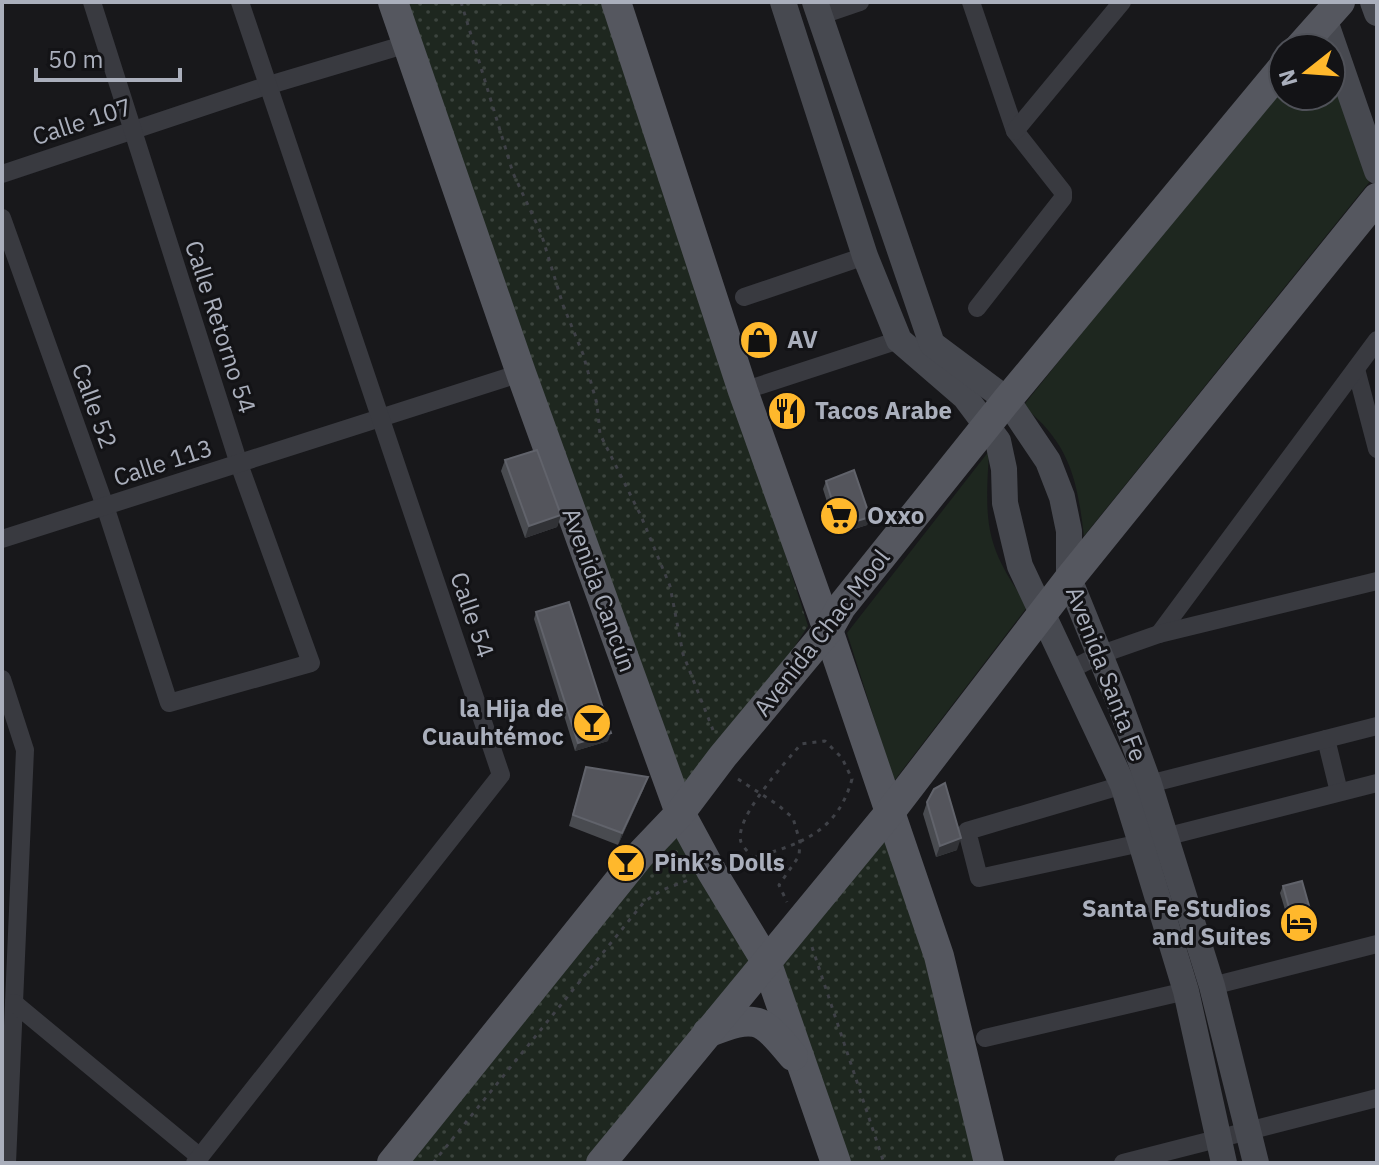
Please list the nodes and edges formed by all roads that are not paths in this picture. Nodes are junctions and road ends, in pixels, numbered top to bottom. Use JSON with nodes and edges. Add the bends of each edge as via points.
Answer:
{"nodes":[{"id":1,"x":92,"y":2,"type":"edge"},
{"id":2,"x":240,"y":2,"type":"edge"},
{"id":3,"x":393,"y":2,"type":"edge"},
{"id":4,"x":616,"y":2,"type":"edge"},
{"id":5,"x":783,"y":2,"type":"edge"},
{"id":6,"x":860,"y":2,"type":"edge"},
{"id":7,"x":971,"y":2,"type":"edge"},
{"id":8,"x":1122,"y":2,"type":"edge"},
{"id":9,"x":1373,"y":2,"type":"edge"},
{"id":10,"x":817,"y":9,"type":"edge"},
{"id":11,"x":1332,"y":10,"type":"edge"},
{"id":12,"x":1377,"y":13,"type":"edge"},
{"id":13,"x":1313,"y":32,"type":"edge"},
{"id":14,"x":407,"y":44,"type":"junction"},
{"id":15,"x":266,"y":86,"type":"junction"},
{"id":16,"x":1267,"y":86,"type":"edge"},
{"id":17,"x":131,"y":131,"type":"junction"},
{"id":18,"x":1015,"y":131,"type":"junction"},
{"id":19,"x":1377,"y":171,"type":"edge"},
{"id":20,"x":2,"y":174,"type":"edge"},
{"id":21,"x":1377,"y":198,"type":"edge"},
{"id":22,"x":2,"y":218,"type":"edge"},
{"id":23,"x":865,"y":256,"type":"junction"},
{"id":24,"x":744,"y":297,"type":"dead end"},
{"id":25,"x":977,"y":308,"type":"dead end"},
{"id":26,"x":899,"y":340,"type":"junction"},
{"id":27,"x":1377,"y":340,"type":"edge"},
{"id":28,"x":1356,"y":369,"type":"junction"},
{"id":29,"x":521,"y":373,"type":"junction"},
{"id":30,"x":743,"y":391,"type":"junction"},
{"id":31,"x":1007,"y":400,"type":"junction"},
{"id":32,"x":380,"y":419,"type":"junction"},
{"id":33,"x":988,"y":425,"type":"junction"},
{"id":34,"x":1377,"y":449,"type":"edge"},
{"id":35,"x":239,"y":464,"type":"junction"},
{"id":36,"x":105,"y":506,"type":"junction"},
{"id":37,"x":2,"y":539,"type":"edge"},
{"id":38,"x":1069,"y":579,"type":"junction"},
{"id":39,"x":1377,"y":581,"type":"edge"},
{"id":40,"x":830,"y":615,"type":"junction"},
{"id":41,"x":1042,"y":615,"type":"junction"},
{"id":42,"x":1159,"y":634,"type":"junction"},
{"id":43,"x":1099,"y":655,"type":"junction"},
{"id":44,"x":1068,"y":671,"type":"junction"},
{"id":45,"x":2,"y":679,"type":"edge"},
{"id":46,"x":169,"y":703,"type":"joint"},
{"id":47,"x":1377,"y":726,"type":"edge"},
{"id":48,"x":1326,"y":739,"type":"junction"},
{"id":49,"x":1377,"y":783,"type":"edge"},
{"id":50,"x":1136,"y":785,"type":"junction"},
{"id":51,"x":1339,"y":792,"type":"junction"},
{"id":52,"x":890,"y":812,"type":"junction"},
{"id":53,"x":680,"y":813,"type":"junction"},
{"id":54,"x":1153,"y":839,"type":"junction"},
{"id":55,"x":1377,"y":944,"type":"edge"},
{"id":56,"x":766,"y":961,"type":"junction"},
{"id":57,"x":9,"y":980,"type":"edge"},
{"id":58,"x":1199,"y":988,"type":"junction"},
{"id":59,"x":14,"y":1003,"type":"junction"},
{"id":60,"x":707,"y":1033,"type":"junction"},
{"id":61,"x":985,"y":1038,"type":"dead end"},
{"id":62,"x":802,"y":1066,"type":"junction"},
{"id":63,"x":1377,"y":1098,"type":"edge"},
{"id":64,"x":1248,"y":1130,"type":"junction"},
{"id":65,"x":1221,"y":1150,"type":"edge"},
{"id":66,"x":198,"y":1160,"type":"edge"},
{"id":67,"x":7,"y":1163,"type":"edge"},
{"id":68,"x":392,"y":1163,"type":"edge"},
{"id":69,"x":601,"y":1163,"type":"edge"},
{"id":70,"x":836,"y":1163,"type":"edge"},
{"id":71,"x":989,"y":1163,"type":"edge"},
{"id":72,"x":1123,"y":1163,"type":"edge"},
{"id":73,"x":1256,"y":1163,"type":"edge"}],
"edges":[{"from":1,"to":17,"type":"street","name":"Calle Retorno 54"},
{"from":2,"to":15,"type":"street","name":"Calle 54"},
{"from":3,"to":14,"type":"main road","name":"Avenida Cancún"},
{"from":4,"to":30,"type":"main road"},
{"from":5,"to":23,"type":"street","name":"Avenida Santa Fe"},
{"from":6,"to":10,"type":"street"},
{"from":7,"to":18,"type":"street"},
{"from":8,"to":18,"type":"street"},
{"from":9,"to":12,"type":"street"},
{"from":10,"to":31,"type":"street","name":"Avenida Santa Fe","via":[[932,344]]},
{"from":11,"to":13,"type":"main road"},
{"from":11,"to":19,"type":"street"},
{"from":14,"to":15,"type":"street","name":"Calle 107"},
{"from":14,"to":29,"type":"main road","name":"Avenida Cancún"},
{"from":15,"to":17,"type":"street","name":"Calle 107"},
{"from":15,"to":32,"type":"street","name":"Calle 54"},
{"from":16,"to":31,"type":"main road","name":"Avenida Chac Mool"},
{"from":17,"to":20,"type":"street","name":"Calle 107"},
{"from":17,"to":35,"type":"street","name":"Calle Retorno 54"},
{"from":18,"to":25,"type":"street","via":[[1063,198]]},
{"from":21,"to":38,"type":"main road"},
{"from":22,"to":36,"type":"street","name":"Calle 52"},
{"from":23,"to":24,"type":"street"},
{"from":23,"to":26,"type":"street","name":"Avenida Santa Fe"},
{"from":26,"to":30,"type":"street"},
{"from":26,"to":33,"type":"street","name":"Avenida Santa Fe","via":[[965,397]]},
{"from":27,"to":28,"type":"street"},
{"from":28,"to":34,"type":"street"},
{"from":28,"to":42,"type":"street"},
{"from":29,"to":32,"type":"street","name":"Calle 113"},
{"from":29,"to":53,"type":"main road","name":"Avenida Cancún"},
{"from":30,"to":40,"type":"main road"},
{"from":31,"to":33,"type":"main road","name":"Avenida Chac Mool"},
{"from":31,"to":38,"type":"street","name":"Avenida Santa Fe","via":[[1048,461],[1062,497],[1069,531]]},
{"from":32,"to":35,"type":"street","name":"Calle 113"},
{"from":32,"to":66,"type":"street","name":"Calle 54","via":[[501,775]]},
{"from":33,"to":40,"type":"main road","name":"Avenida Chac Mool"},
{"from":33,"to":41,"type":"street","name":"Avenida Santa Fe","via":[[1004,469],[1010,534]]},
{"from":35,"to":36,"type":"street","name":"Calle 113"},
{"from":35,"to":46,"type":"street","name":"Calle Retorno 54","via":[[311,663]]},
{"from":36,"to":37,"type":"street","name":"Calle 113"},
{"from":36,"to":46,"type":"street","name":"Calle 52"},
{"from":38,"to":41,"type":"main road"},
{"from":38,"to":43,"type":"street","name":"Avenida Santa Fe"},
{"from":39,"to":42,"type":"street"},
{"from":40,"to":52,"type":"main road"},
{"from":40,"to":53,"type":"main road","name":"Avenida Chac Mool"},
{"from":41,"to":44,"type":"street","name":"Avenida Santa Fe"},
{"from":41,"to":52,"type":"main road"},
{"from":42,"to":43,"type":"street"},
{"from":43,"to":44,"type":"street"},
{"from":43,"to":50,"type":"street","name":"Avenida Santa Fe","via":[[1119,702]]},
{"from":44,"to":50,"type":"street","name":"Avenida Santa Fe"},
{"from":45,"to":57,"type":"street","via":[[25,750]]},
{"from":47,"to":48,"type":"street"},
{"from":48,"to":50,"type":"street"},
{"from":48,"to":51,"type":"street"},
{"from":49,"to":51,"type":"street"},
{"from":50,"to":54,"type":"street","name":"Avenida Santa Fe"},
{"from":50,"to":54,"type":"street","via":[[967,831],[979,878]]},
{"from":51,"to":54,"type":"street"},
{"from":52,"to":56,"type":"main road"},
{"from":52,"to":71,"type":"main road","via":[[939,956]]},
{"from":53,"to":56,"type":"main road","name":"Avenida Cancún"},
{"from":53,"to":68,"type":"main road","name":"Avenida Chac Mool","via":[[639,856]]},
{"from":54,"to":58,"type":"street","name":"Avenida Santa Fe"},
{"from":55,"to":58,"type":"street"},
{"from":56,"to":60,"type":"main road"},
{"from":56,"to":62,"type":"main road","name":"Avenida Cancún"},
{"from":57,"to":59,"type":"street"},
{"from":58,"to":61,"type":"street"},
{"from":58,"to":64,"type":"street","name":"Avenida Santa Fe"},
{"from":58,"to":65,"type":"street","name":"Avenida Santa Fe"},
{"from":59,"to":66,"type":"street"},
{"from":59,"to":67,"type":"street"},
{"from":60,"to":62,"type":"main road","via":[[741,1020],[756,1023],[771,1030]]},
{"from":60,"to":69,"type":"main road"},
{"from":62,"to":70,"type":"main road","name":"Avenida Cancún"},
{"from":63,"to":64,"type":"street"},
{"from":64,"to":65,"type":"street"},
{"from":64,"to":73,"type":"street","name":"Avenida Santa Fe"},
{"from":65,"to":72,"type":"street"}]}
